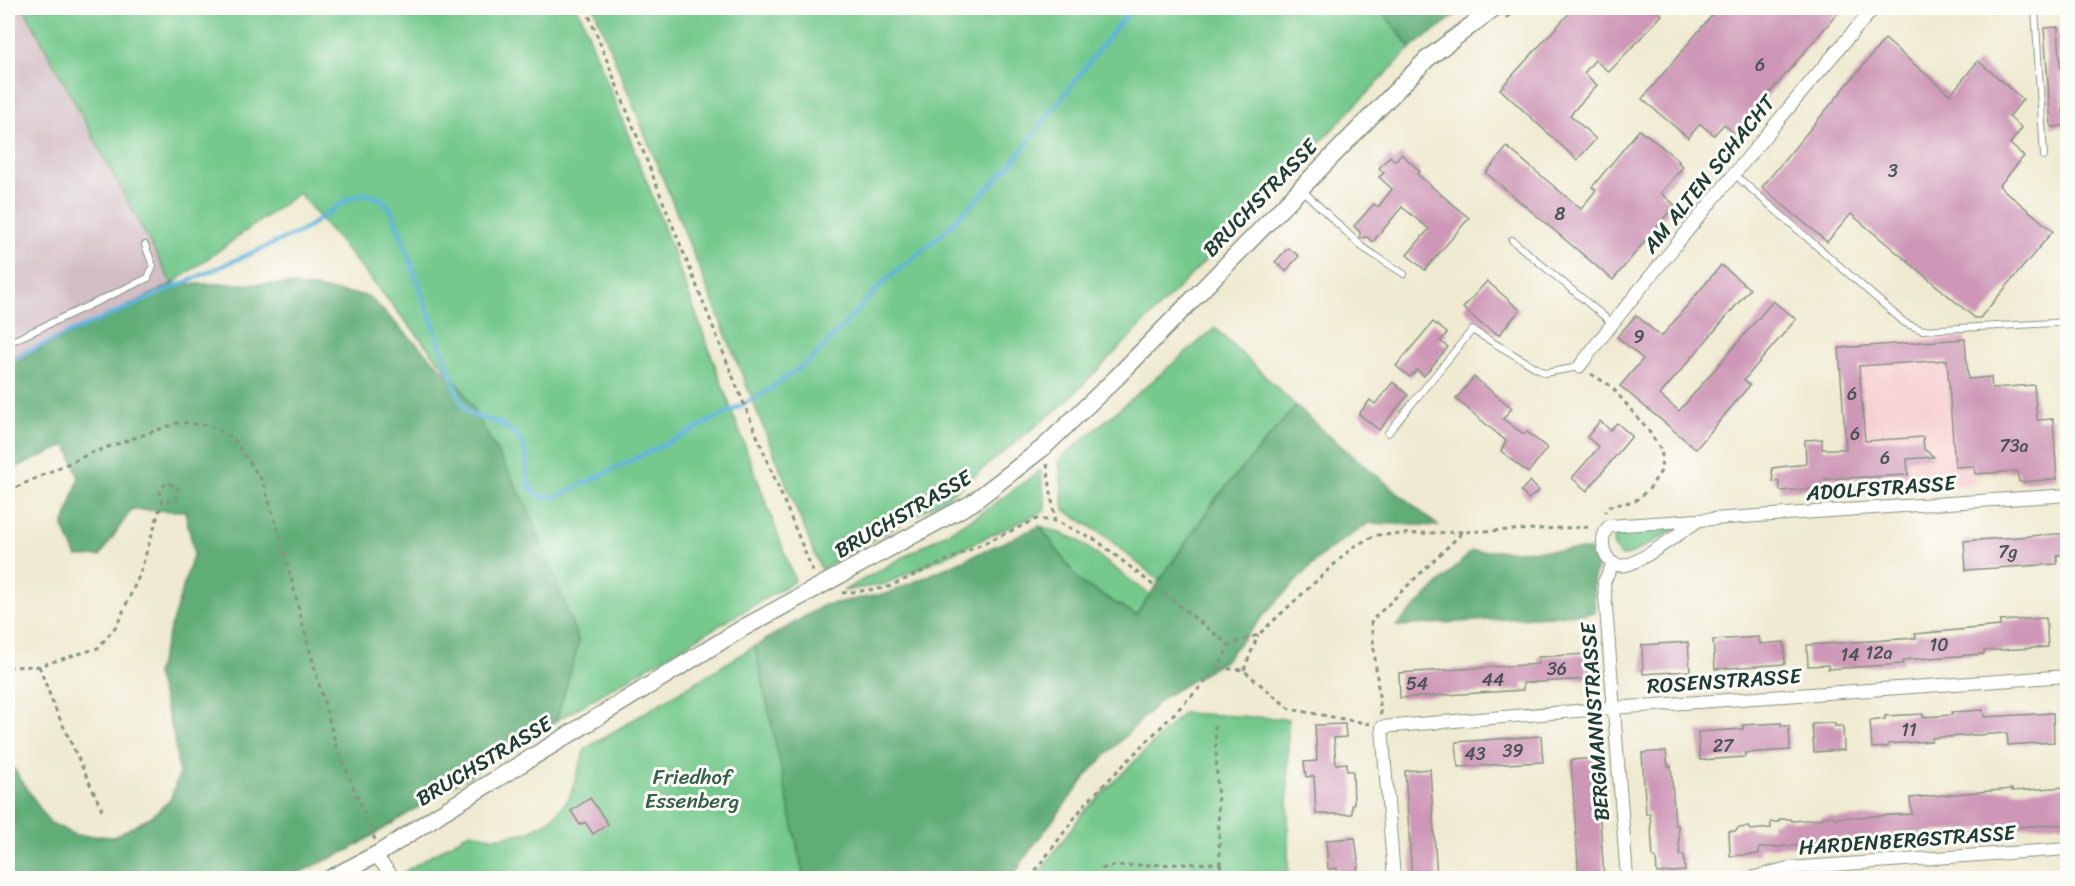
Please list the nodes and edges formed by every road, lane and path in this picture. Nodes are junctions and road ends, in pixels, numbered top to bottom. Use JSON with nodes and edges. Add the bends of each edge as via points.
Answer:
{"nodes":[{"id":1,"x":586,"y":8,"type":"edge"},
{"id":2,"x":1494,"y":8,"type":"edge"},
{"id":3,"x":2035,"y":8,"type":"edge"},
{"id":4,"x":1868,"y":9,"type":"edge"},
{"id":5,"x":2044,"y":156,"type":"dead end"},
{"id":6,"x":1734,"y":174,"type":"junction"},
{"id":7,"x":1300,"y":189,"type":"junction"},
{"id":8,"x":1512,"y":240,"type":"dead end"},
{"id":9,"x":145,"y":245,"type":"dead end"},
{"id":10,"x":1404,"y":274,"type":"dead end"},
{"id":11,"x":2067,"y":319,"type":"edge"},
{"id":12,"x":1612,"y":323,"type":"junction"},
{"id":13,"x":8,"y":343,"type":"edge"},
{"id":14,"x":1579,"y":367,"type":"junction"},
{"id":15,"x":1388,"y":433,"type":"dead end"},
{"id":16,"x":1046,"y":459,"type":"dead end"},
{"id":17,"x":8,"y":490,"type":"edge"},
{"id":18,"x":2067,"y":495,"type":"edge"},
{"id":19,"x":162,"y":502,"type":"junction"},
{"id":20,"x":1055,"y":521,"type":"junction"},
{"id":21,"x":1698,"y":521,"type":"junction"},
{"id":22,"x":1601,"y":529,"type":"junction"},
{"id":23,"x":1464,"y":532,"type":"junction"},
{"id":24,"x":1613,"y":564,"type":"junction"},
{"id":25,"x":819,"y":587,"type":"junction"},
{"id":26,"x":842,"y":593,"type":"dead end"},
{"id":27,"x":1258,"y":635,"type":"junction"},
{"id":28,"x":1229,"y":645,"type":"junction"},
{"id":29,"x":39,"y":666,"type":"junction"},
{"id":30,"x":8,"y":667,"type":"edge"},
{"id":31,"x":1219,"y":669,"type":"junction"},
{"id":32,"x":1243,"y":670,"type":"junction"},
{"id":33,"x":2067,"y":676,"type":"edge"},
{"id":34,"x":1613,"y":708,"type":"junction"},
{"id":35,"x":1215,"y":725,"type":"dead end"},
{"id":36,"x":1382,"y":727,"type":"junction"},
{"id":37,"x":103,"y":812,"type":"dead end"},
{"id":38,"x":2067,"y":849,"type":"edge"},
{"id":39,"x":378,"y":854,"type":"junction"},
{"id":40,"x":1220,"y":863,"type":"junction"},
{"id":41,"x":331,"y":879,"type":"edge"},
{"id":42,"x":394,"y":879,"type":"edge"},
{"id":43,"x":1029,"y":879,"type":"edge"},
{"id":44,"x":1100,"y":879,"type":"edge"},
{"id":45,"x":1222,"y":879,"type":"edge"},
{"id":46,"x":1394,"y":879,"type":"edge"},
{"id":47,"x":1627,"y":879,"type":"edge"},
{"id":48,"x":1751,"y":879,"type":"edge"}],
"edges":[{"from":1,"to":25,"type":"path"},
{"from":2,"to":7,"type":"street","name":"BRUCHSTRASSE","via":[[1427,59]]},
{"from":3,"to":5,"type":"lane"},
{"from":4,"to":6,"type":"street","name":"AM ALTEN SCHACHT"},
{"from":6,"to":11,"type":"lane","via":[[1905,323],[1922,330],[2055,323]]},
{"from":6,"to":12,"type":"street","name":"AM ALTEN SCHACHT"},
{"from":7,"to":10,"type":"lane","via":[[1362,247]]},
{"from":7,"to":25,"type":"street","name":"BRUCHSTRASSE","via":[[1044,447],[972,503]]},
{"from":8,"to":12,"type":"lane"},
{"from":9,"to":13,"type":"lane","via":[[153,266],[148,278]]},
{"from":12,"to":14,"type":"street","name":"AM ALTEN SCHACHT"},
{"from":14,"to":15,"type":"lane","via":[[1545,373],[1472,330]]},
{"from":14,"to":22,"type":"path","via":[[1611,386],[1662,451],[1661,471],[1649,489],[1635,501],[1610,506],[1601,517]]},
{"from":16,"to":20,"type":"path"},
{"from":17,"to":39,"type":"path","via":[[91,453],[180,422],[212,426],[234,439],[263,482],[336,745]]},
{"from":18,"to":21,"type":"street","name":"ADOLFSTRASSE"},
{"from":19,"to":19,"type":"path","via":[[176,499],[178,487],[166,482],[160,492]]},
{"from":19,"to":29,"type":"path","via":[[139,576],[117,625],[98,648]]},
{"from":20,"to":26,"type":"path","via":[[1037,519],[886,588]]},
{"from":20,"to":28,"type":"path","via":[[1096,540]]},
{"from":21,"to":22,"type":"street","name":"ADOLFSTRASSE"},
{"from":21,"to":24,"type":"street","name":"ADOLFSTRASSE","via":[[1642,557],[1626,565]]},
{"from":22,"to":23,"type":"path"},
{"from":22,"to":24,"type":"street","via":[[1603,545]]},
{"from":23,"to":27,"type":"path","via":[[1376,535],[1353,548]]},
{"from":23,"to":36,"type":"path","via":[[1371,621]]},
{"from":24,"to":34,"type":"street","name":"BERGMANNSTRASSE","via":[[1604,582]]},
{"from":25,"to":39,"type":"street","name":"BRUCHSTRASSE","via":[[743,628]]},
{"from":27,"to":28,"type":"path"},
{"from":27,"to":32,"type":"path"},
{"from":28,"to":31,"type":"path"},
{"from":29,"to":30,"type":"path"},
{"from":29,"to":37,"type":"path"},
{"from":31,"to":32,"type":"path"},
{"from":31,"to":43,"type":"path","via":[[1085,804]]},
{"from":32,"to":36,"type":"path","via":[[1290,709]]},
{"from":33,"to":34,"type":"street","name":"ROSENSTRASSE"},
{"from":34,"to":36,"type":"street","name":"ROSENSTRASSE"},
{"from":34,"to":47,"type":"street","name":"BERGMANNSTRASSE"},
{"from":35,"to":40,"type":"path"},
{"from":36,"to":46,"type":"street"},
{"from":38,"to":48,"type":"street","name":"HARDENBERGSTRASSE","via":[[1788,867]]},
{"from":39,"to":41,"type":"street","name":"BRUCHSTRASSE"},
{"from":39,"to":42,"type":"street"},
{"from":40,"to":44,"type":"path","via":[[1108,866],[1102,869]]},
{"from":40,"to":45,"type":"path"}]}
